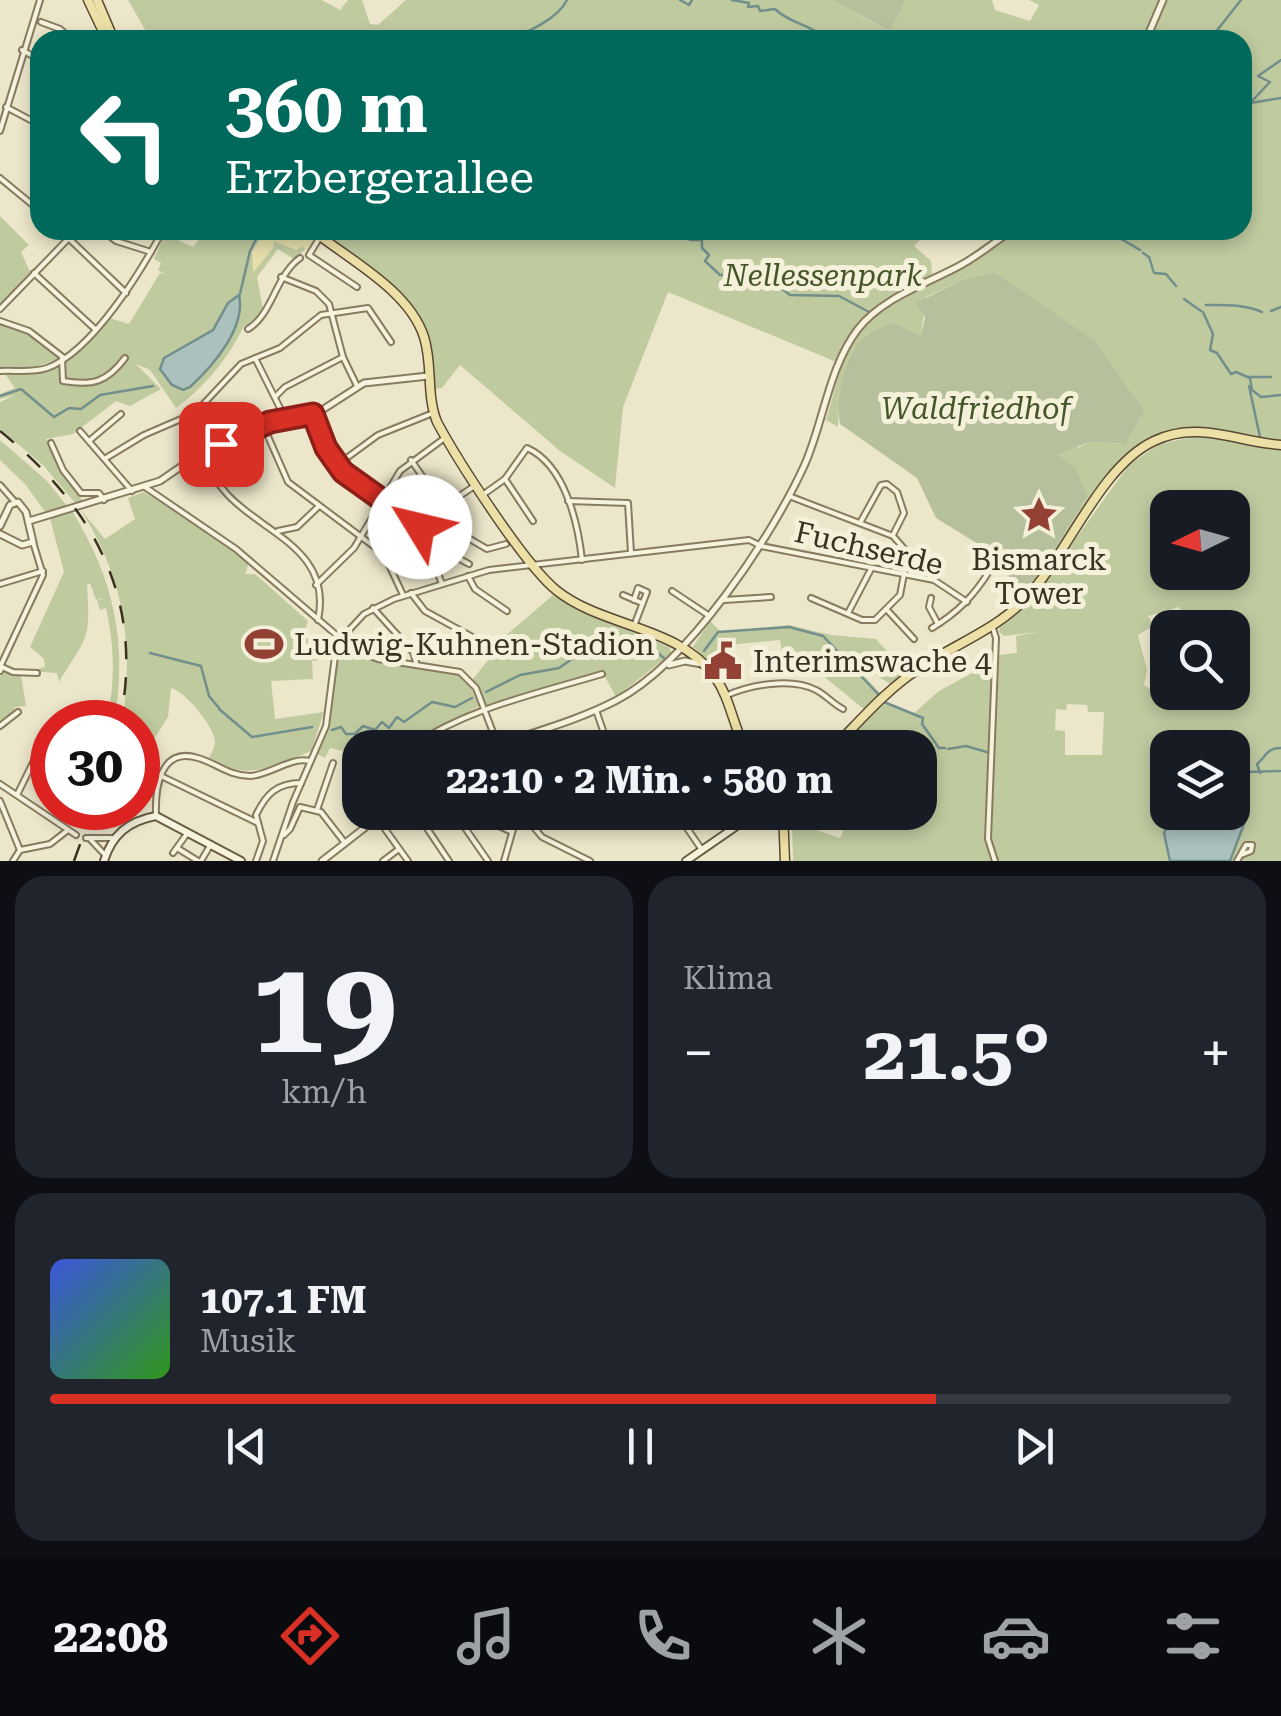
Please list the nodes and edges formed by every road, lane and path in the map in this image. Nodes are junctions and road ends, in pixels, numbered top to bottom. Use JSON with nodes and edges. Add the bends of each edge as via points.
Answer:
{"nodes":[{"id":1,"x":40,"y":0,"type":"edge"},
{"id":2,"x":93,"y":0,"type":"edge"},
{"id":3,"x":1163,"y":0,"type":"edge"},
{"id":4,"x":36,"y":20,"type":"junction"},
{"id":5,"x":31,"y":30,"type":"edge"},
{"id":6,"x":61,"y":30,"type":"edge"},
{"id":7,"x":106,"y":30,"type":"edge"},
{"id":8,"x":1150,"y":30,"type":"edge"},
{"id":9,"x":30,"y":33,"type":"edge"},
{"id":10,"x":22,"y":50,"type":"junction"},
{"id":11,"x":30,"y":54,"type":"edge"},
{"id":12,"x":6,"y":107,"type":"junction"},
{"id":13,"x":30,"y":120,"type":"edge"},
{"id":14,"x":0,"y":131,"type":"edge"},
{"id":15,"x":0,"y":178,"type":"edge"},
{"id":16,"x":30,"y":202,"type":"edge"},
{"id":17,"x":67,"y":240,"type":"edge"},
{"id":18,"x":69,"y":240,"type":"edge"},
{"id":19,"x":115,"y":240,"type":"edge"},
{"id":20,"x":158,"y":240,"type":"edge"},
{"id":21,"x":318,"y":240,"type":"edge"},
{"id":22,"x":324,"y":240,"type":"edge"},
{"id":23,"x":997,"y":240,"type":"edge"},
{"id":24,"x":152,"y":252,"type":"junction"},
{"id":25,"x":300,"y":258,"type":"dead end"},
{"id":26,"x":34,"y":272,"type":"junction"},
{"id":27,"x":281,"y":276,"type":"junction"},
{"id":28,"x":356,"y":288,"type":"dead end"},
{"id":29,"x":126,"y":293,"type":"junction"},
{"id":30,"x":0,"y":309,"type":"edge"},
{"id":31,"x":332,"y":311,"type":"junction"},
{"id":32,"x":0,"y":320,"type":"edge"},
{"id":33,"x":95,"y":329,"type":"junction"},
{"id":34,"x":248,"y":329,"type":"dead end"},
{"id":35,"x":391,"y":342,"type":"dead end"},
{"id":36,"x":344,"y":357,"type":"junction"},
{"id":37,"x":63,"y":358,"type":"junction"},
{"id":38,"x":125,"y":358,"type":"dead end"},
{"id":39,"x":255,"y":358,"type":"junction"},
{"id":40,"x":0,"y":371,"type":"edge"},
{"id":41,"x":429,"y":376,"type":"junction"},
{"id":42,"x":357,"y":386,"type":"junction"},
{"id":43,"x":276,"y":396,"type":"junction"},
{"id":44,"x":434,"y":413,"type":"junction"},
{"id":45,"x":121,"y":414,"type":"dead end"},
{"id":46,"x":313,"y":414,"type":"junction"},
{"id":47,"x":182,"y":419,"type":"junction"},
{"id":48,"x":286,"y":420,"type":"junction"},
{"id":49,"x":264,"y":425,"type":"junction"},
{"id":50,"x":80,"y":430,"type":"dead end"},
{"id":51,"x":446,"y":437,"type":"junction"},
{"id":52,"x":89,"y":441,"type":"junction"},
{"id":53,"x":51,"y":444,"type":"dead end"},
{"id":54,"x":1281,"y":445,"type":"edge"},
{"id":55,"x":200,"y":453,"type":"junction"},
{"id":56,"x":106,"y":458,"type":"junction"},
{"id":57,"x":412,"y":460,"type":"junction"},
{"id":58,"x":336,"y":465,"type":"junction"},
{"id":59,"x":505,"y":479,"type":"junction"},
{"id":60,"x":478,"y":484,"type":"junction"},
{"id":61,"x":0,"y":486,"type":"edge"},
{"id":62,"x":145,"y":487,"type":"junction"},
{"id":63,"x":133,"y":492,"type":"junction"},
{"id":64,"x":484,"y":494,"type":"junction"},
{"id":65,"x":788,"y":496,"type":"junction"},
{"id":66,"x":383,"y":499,"type":"junction"},
{"id":67,"x":104,"y":500,"type":"junction"},
{"id":68,"x":568,"y":501,"type":"junction"},
{"id":69,"x":15,"y":502,"type":"junction"},
{"id":70,"x":318,"y":506,"type":"junction"},
{"id":71,"x":443,"y":507,"type":"junction"},
{"id":72,"x":374,"y":515,"type":"junction"},
{"id":73,"x":533,"y":520,"type":"dead end"},
{"id":74,"x":29,"y":521,"type":"junction"},
{"id":75,"x":860,"y":524,"type":"junction"},
{"id":76,"x":368,"y":525,"type":"junction"},
{"id":77,"x":456,"y":525,"type":"junction"},
{"id":78,"x":0,"y":526,"type":"edge"},
{"id":79,"x":413,"y":528,"type":"dead end"},
{"id":80,"x":278,"y":531,"type":"junction"},
{"id":81,"x":0,"y":534,"type":"edge"},
{"id":82,"x":438,"y":534,"type":"junction"},
{"id":83,"x":405,"y":535,"type":"junction"},
{"id":84,"x":893,"y":536,"type":"junction"},
{"id":85,"x":362,"y":537,"type":"junction"},
{"id":86,"x":428,"y":540,"type":"junction"},
{"id":87,"x":34,"y":542,"type":"junction"},
{"id":88,"x":506,"y":544,"type":"dead end"},
{"id":89,"x":758,"y":544,"type":"junction"},
{"id":90,"x":631,"y":555,"type":"junction"},
{"id":91,"x":582,"y":560,"type":"junction"},
{"id":92,"x":469,"y":564,"type":"dead end"},
{"id":93,"x":532,"y":564,"type":"junction"},
{"id":94,"x":980,"y":564,"type":"dead end"},
{"id":95,"x":871,"y":569,"type":"junction"},
{"id":96,"x":42,"y":571,"type":"junction"},
{"id":97,"x":907,"y":574,"type":"junction"},
{"id":98,"x":468,"y":576,"type":"junction"},
{"id":99,"x":0,"y":584,"type":"edge"},
{"id":100,"x":442,"y":584,"type":"junction"},
{"id":101,"x":316,"y":585,"type":"junction"},
{"id":102,"x":672,"y":590,"type":"dead end"},
{"id":103,"x":411,"y":594,"type":"junction"},
{"id":104,"x":403,"y":596,"type":"junction"},
{"id":105,"x":622,"y":596,"type":"dead end"},
{"id":106,"x":771,"y":597,"type":"dead end"},
{"id":107,"x":811,"y":598,"type":"dead end"},
{"id":108,"x":930,"y":598,"type":"dead end"},
{"id":109,"x":634,"y":600,"type":"junction"},
{"id":110,"x":719,"y":600,"type":"junction"},
{"id":111,"x":967,"y":602,"type":"junction"},
{"id":112,"x":642,"y":603,"type":"junction"},
{"id":113,"x":373,"y":608,"type":"junction"},
{"id":114,"x":888,"y":610,"type":"junction"},
{"id":115,"x":507,"y":611,"type":"dead end"},
{"id":116,"x":848,"y":613,"type":"junction"},
{"id":117,"x":708,"y":615,"type":"junction"},
{"id":118,"x":318,"y":620,"type":"junction"},
{"id":119,"x":992,"y":625,"type":"junction"},
{"id":120,"x":634,"y":626,"type":"junction"},
{"id":121,"x":914,"y":639,"type":"dead end"},
{"id":122,"x":342,"y":640,"type":"junction"},
{"id":123,"x":487,"y":645,"type":"dead end"},
{"id":124,"x":683,"y":649,"type":"junction"},
{"id":125,"x":416,"y":664,"type":"junction"},
{"id":126,"x":704,"y":664,"type":"junction"},
{"id":127,"x":666,"y":666,"type":"junction"},
{"id":128,"x":1,"y":668,"type":"edge"},
{"id":129,"x":38,"y":673,"type":"dead end"},
{"id":130,"x":602,"y":674,"type":"dead end"},
{"id":131,"x":725,"y":696,"type":"junction"},
{"id":132,"x":843,"y":709,"type":"dead end"},
{"id":133,"x":484,"y":710,"type":"junction"},
{"id":134,"x":596,"y":710,"type":"junction"},
{"id":135,"x":18,"y":712,"type":"dead end"},
{"id":136,"x":0,"y":726,"type":"edge"},
{"id":137,"x":439,"y":730,"type":"edge"},
{"id":138,"x":492,"y":730,"type":"edge"},
{"id":139,"x":542,"y":730,"type":"edge"},
{"id":140,"x":603,"y":730,"type":"edge"},
{"id":141,"x":736,"y":730,"type":"edge"},
{"id":142,"x":851,"y":730,"type":"edge"},
{"id":143,"x":310,"y":762,"type":"junction"},
{"id":144,"x":333,"y":763,"type":"dead end"},
{"id":145,"x":30,"y":769,"type":"edge"},
{"id":146,"x":160,"y":773,"type":"edge"},
{"id":147,"x":160,"y":775,"type":"edge"},
{"id":148,"x":301,"y":782,"type":"junction"},
{"id":149,"x":0,"y":784,"type":"edge"},
{"id":150,"x":17,"y":796,"type":"junction"},
{"id":151,"x":0,"y":801,"type":"edge"},
{"id":152,"x":30,"y":805,"type":"edge"},
{"id":153,"x":317,"y":810,"type":"junction"},
{"id":154,"x":160,"y":818,"type":"edge"},
{"id":155,"x":258,"y":823,"type":"junction"},
{"id":156,"x":68,"y":830,"type":"joint"},
{"id":157,"x":124,"y":830,"type":"edge"},
{"id":158,"x":188,"y":830,"type":"junction"},
{"id":159,"x":362,"y":830,"type":"edge"},
{"id":160,"x":386,"y":830,"type":"edge"},
{"id":161,"x":428,"y":830,"type":"edge"},
{"id":162,"x":466,"y":830,"type":"edge"},
{"id":163,"x":535,"y":830,"type":"edge"},
{"id":164,"x":688,"y":830,"type":"edge"},
{"id":165,"x":731,"y":830,"type":"edge"},
{"id":166,"x":783,"y":830,"type":"edge"},
{"id":167,"x":512,"y":831,"type":"edge"},
{"id":168,"x":76,"y":835,"type":"dead end"},
{"id":169,"x":282,"y":835,"type":"junction"},
{"id":170,"x":113,"y":838,"type":"junction"},
{"id":171,"x":345,"y":843,"type":"junction"},
{"id":172,"x":211,"y":844,"type":"junction"},
{"id":173,"x":399,"y":849,"type":"junction"},
{"id":174,"x":20,"y":850,"type":"junction"},
{"id":175,"x":702,"y":850,"type":"junction"},
{"id":176,"x":105,"y":858,"type":"edge"},
{"id":177,"x":13,"y":861,"type":"edge"},
{"id":178,"x":199,"y":861,"type":"edge"},
{"id":179,"x":241,"y":861,"type":"edge"},
{"id":180,"x":256,"y":861,"type":"edge"},
{"id":181,"x":273,"y":861,"type":"edge"},
{"id":182,"x":322,"y":861,"type":"edge"},
{"id":183,"x":383,"y":861,"type":"edge"},
{"id":184,"x":408,"y":861,"type":"edge"},
{"id":185,"x":448,"y":861,"type":"edge"},
{"id":186,"x":488,"y":861,"type":"edge"},
{"id":187,"x":504,"y":861,"type":"edge"},
{"id":188,"x":590,"y":861,"type":"edge"},
{"id":189,"x":686,"y":861,"type":"edge"},
{"id":190,"x":786,"y":861,"type":"edge"},
{"id":191,"x":995,"y":861,"type":"edge"}],
"edges":[{"from":1,"to":4,"type":"street"},
{"from":2,"to":7,"type":"main road"},
{"from":3,"to":8,"type":"street"},
{"from":4,"to":5,"type":"street"},
{"from":4,"to":6,"type":"street"},
{"from":9,"to":10,"type":"street"},
{"from":10,"to":11,"type":"street"},
{"from":10,"to":12,"type":"street"},
{"from":12,"to":13,"type":"street"},
{"from":12,"to":14,"type":"street"},
{"from":15,"to":16,"type":"street"},
{"from":17,"to":26,"type":"street"},
{"from":18,"to":29,"type":"street"},
{"from":19,"to":24,"type":"street"},
{"from":20,"to":24,"type":"street"},
{"from":21,"to":28,"type":"street","via":[[309,254]]},
{"from":22,"to":41,"type":"main road","via":[[409,310],[425,339]]},
{"from":23,"to":65,"type":"street","via":[[860,326]]},
{"from":24,"to":29,"type":"street"},
{"from":25,"to":27,"type":"street"},
{"from":26,"to":30,"type":"street"},
{"from":26,"to":33,"type":"street"},
{"from":27,"to":31,"type":"street","via":[[316,291]]},
{"from":27,"to":34,"type":"street"},
{"from":29,"to":33,"type":"street"},
{"from":31,"to":35,"type":"street","via":[[368,308]]},
{"from":31,"to":36,"type":"street"},
{"from":31,"to":39,"type":"street"},
{"from":32,"to":37,"type":"street","via":[[29,331]]},
{"from":33,"to":37,"type":"street"},
{"from":36,"to":42,"type":"street"},
{"from":36,"to":43,"type":"street"},
{"from":37,"to":38,"type":"street","via":[[64,381],[86,384],[106,380]]},
{"from":37,"to":40,"type":"street","via":[[44,369]]},
{"from":39,"to":43,"type":"street"},
{"from":39,"to":47,"type":"street"},
{"from":41,"to":42,"type":"street"},
{"from":41,"to":44,"type":"main road"},
{"from":42,"to":46,"type":"street"},
{"from":43,"to":48,"type":"street"},
{"from":44,"to":51,"type":"main road"},
{"from":44,"to":58,"type":"street","via":[[378,435]]},
{"from":45,"to":52,"type":"street"},
{"from":46,"to":48,"type":"street"},
{"from":46,"to":58,"type":"street"},
{"from":47,"to":55,"type":"street"},
{"from":47,"to":56,"type":"street"},
{"from":48,"to":49,"type":"street"},
{"from":49,"to":55,"type":"street"},
{"from":49,"to":70,"type":"street","via":[[288,482]]},
{"from":50,"to":52,"type":"street"},
{"from":51,"to":57,"type":"street"},
{"from":51,"to":60,"type":"main road"},
{"from":52,"to":56,"type":"street"},
{"from":53,"to":67,"type":"street","via":[[81,494],[99,493]]},
{"from":54,"to":119,"type":"main road","via":[[1202,431],[1141,448],[1034,589]]},
{"from":55,"to":62,"type":"street"},
{"from":55,"to":80,"type":"street","via":[[231,498]]},
{"from":56,"to":63,"type":"street"},
{"from":57,"to":66,"type":"street"},
{"from":57,"to":71,"type":"street"},
{"from":58,"to":66,"type":"street"},
{"from":59,"to":64,"type":"street"},
{"from":59,"to":68,"type":"street","via":[[527,448],[544,459]]},
{"from":59,"to":73,"type":"street"},
{"from":60,"to":64,"type":"main road"},
{"from":60,"to":71,"type":"street"},
{"from":61,"to":69,"type":"street"},
{"from":62,"to":63,"type":"street"},
{"from":62,"to":118,"type":"street","via":[[236,549]]},
{"from":63,"to":67,"type":"street"},
{"from":64,"to":93,"type":"main road"},
{"from":65,"to":75,"type":"street"},
{"from":65,"to":89,"type":"street"},
{"from":66,"to":72,"type":"street"},
{"from":66,"to":86,"type":"street"},
{"from":67,"to":74,"type":"street"},
{"from":68,"to":90,"type":"street","via":[[628,503]]},
{"from":68,"to":91,"type":"street"},
{"from":69,"to":74,"type":"street"},
{"from":69,"to":78,"type":"street"},
{"from":70,"to":80,"type":"street","via":[[296,527]]},
{"from":70,"to":85,"type":"street"},
{"from":71,"to":77,"type":"street"},
{"from":72,"to":76,"type":"street"},
{"from":72,"to":83,"type":"street"},
{"from":74,"to":87,"type":"street"},
{"from":75,"to":84,"type":"street"},
{"from":75,"to":84,"type":"street","via":[[887,484],[904,513]]},
{"from":76,"to":83,"type":"street","via":[[394,545]]},
{"from":76,"to":85,"type":"street"},
{"from":77,"to":82,"type":"street"},
{"from":77,"to":88,"type":"street","via":[[478,547]]},
{"from":79,"to":83,"type":"street"},
{"from":80,"to":101,"type":"street","via":[[300,551]]},
{"from":81,"to":87,"type":"street","via":[[22,545]]},
{"from":82,"to":86,"type":"street"},
{"from":82,"to":92,"type":"street"},
{"from":84,"to":97,"type":"street","via":[[908,553]]},
{"from":85,"to":101,"type":"street"},
{"from":85,"to":104,"type":"street","via":[[389,561]]},
{"from":86,"to":100,"type":"street"},
{"from":87,"to":96,"type":"street"},
{"from":89,"to":90,"type":"street","name":"Fuchserde","via":[[734,541]]},
{"from":89,"to":95,"type":"street","name":"Fuchserde"},
{"from":89,"to":110,"type":"street"},
{"from":90,"to":91,"type":"street","name":"Fuchserde"},
{"from":91,"to":93,"type":"street","name":"Fuchserde"},
{"from":93,"to":98,"type":"street","name":"Fuchserde"},
{"from":93,"to":120,"type":"main road","via":[[564,596]]},
{"from":94,"to":111,"type":"street","name":"Fuchserde","via":[[990,570]]},
{"from":95,"to":97,"type":"street","name":"Fuchserde"},
{"from":95,"to":116,"type":"street"},
{"from":96,"to":99,"type":"street"},
{"from":96,"to":128,"type":"street"},
{"from":97,"to":111,"type":"street","name":"Fuchserde","via":[[934,580]]},
{"from":97,"to":114,"type":"street"},
{"from":98,"to":100,"type":"street","name":"Fuchserde"},
{"from":98,"to":115,"type":"street"},
{"from":100,"to":103,"type":"street","name":"Fuchserde"},
{"from":101,"to":118,"type":"street"},
{"from":102,"to":117,"type":"street"},
{"from":103,"to":104,"type":"street","name":"Fuchserde"},
{"from":103,"to":123,"type":"street","via":[[425,611]]},
{"from":104,"to":113,"type":"street","name":"Fuchserde"},
{"from":105,"to":109,"type":"street"},
{"from":106,"to":110,"type":"street"},
{"from":107,"to":116,"type":"street"},
{"from":108,"to":111,"type":"street","name":"Fuchserde","via":[[935,626]]},
{"from":109,"to":112,"type":"street"},
{"from":109,"to":112,"type":"street","via":[[638,588],[647,592]]},
{"from":110,"to":117,"type":"street"},
{"from":112,"to":120,"type":"street"},
{"from":113,"to":122,"type":"street"},
{"from":113,"to":125,"type":"street"},
{"from":114,"to":116,"type":"street","via":[[868,621]]},
{"from":114,"to":121,"type":"street"},
{"from":117,"to":124,"type":"street"},
{"from":118,"to":122,"type":"street"},
{"from":119,"to":142,"type":"main road","via":[[897,684]]},
{"from":119,"to":191,"type":"street","via":[[988,839]]},
{"from":120,"to":124,"type":"main road"},
{"from":122,"to":125,"type":"street","via":[[369,657]]},
{"from":122,"to":143,"type":"street","via":[[326,726]]},
{"from":124,"to":126,"type":"main road"},
{"from":124,"to":127,"type":"street"},
{"from":125,"to":133,"type":"street","via":[[460,672]]},
{"from":126,"to":127,"type":"street"},
{"from":126,"to":131,"type":"main road"},
{"from":127,"to":134,"type":"street"},
{"from":128,"to":129,"type":"street"},
{"from":130,"to":133,"type":"street"},
{"from":131,"to":132,"type":"street","via":[[798,684]]},
{"from":131,"to":141,"type":"main road"},
{"from":133,"to":137,"type":"street"},
{"from":133,"to":138,"type":"street"},
{"from":134,"to":139,"type":"street"},
{"from":134,"to":140,"type":"street"},
{"from":135,"to":136,"type":"street"},
{"from":143,"to":146,"type":"street","via":[[240,776],[187,756]]},
{"from":143,"to":148,"type":"street"},
{"from":144,"to":153,"type":"street"},
{"from":145,"to":150,"type":"street"},
{"from":147,"to":155,"type":"street"},
{"from":148,"to":155,"type":"street","via":[[273,790],[258,810]]},
{"from":148,"to":169,"type":"street"},
{"from":149,"to":150,"type":"street"},
{"from":150,"to":152,"type":"street"},
{"from":151,"to":174,"type":"street"},
{"from":153,"to":169,"type":"street","via":[[300,807]]},
{"from":153,"to":171,"type":"street"},
{"from":154,"to":158,"type":"main road"},
{"from":155,"to":180,"type":"street","via":[[264,841]]},
{"from":156,"to":168,"type":"street"},
{"from":156,"to":174,"type":"street","via":[[50,844]]},
{"from":157,"to":170,"type":"main road"},
{"from":158,"to":172,"type":"main road"},
{"from":158,"to":178,"type":"street","via":[[175,850]]},
{"from":159,"to":171,"type":"street"},
{"from":160,"to":173,"type":"street"},
{"from":161,"to":185,"type":"street"},
{"from":162,"to":186,"type":"street"},
{"from":163,"to":188,"type":"street"},
{"from":164,"to":175,"type":"street"},
{"from":165,"to":175,"type":"main road"},
{"from":166,"to":190,"type":"main road"},
{"from":167,"to":187,"type":"street"},
{"from":169,"to":181,"type":"street"},
{"from":170,"to":176,"type":"main road"},
{"from":170,"to":176,"type":"street","via":[[88,838]]},
{"from":171,"to":182,"type":"street"},
{"from":172,"to":178,"type":"street"},
{"from":172,"to":179,"type":"main road"},
{"from":173,"to":183,"type":"street"},
{"from":173,"to":184,"type":"street"},
{"from":174,"to":177,"type":"street"},
{"from":175,"to":189,"type":"main road"}]}
